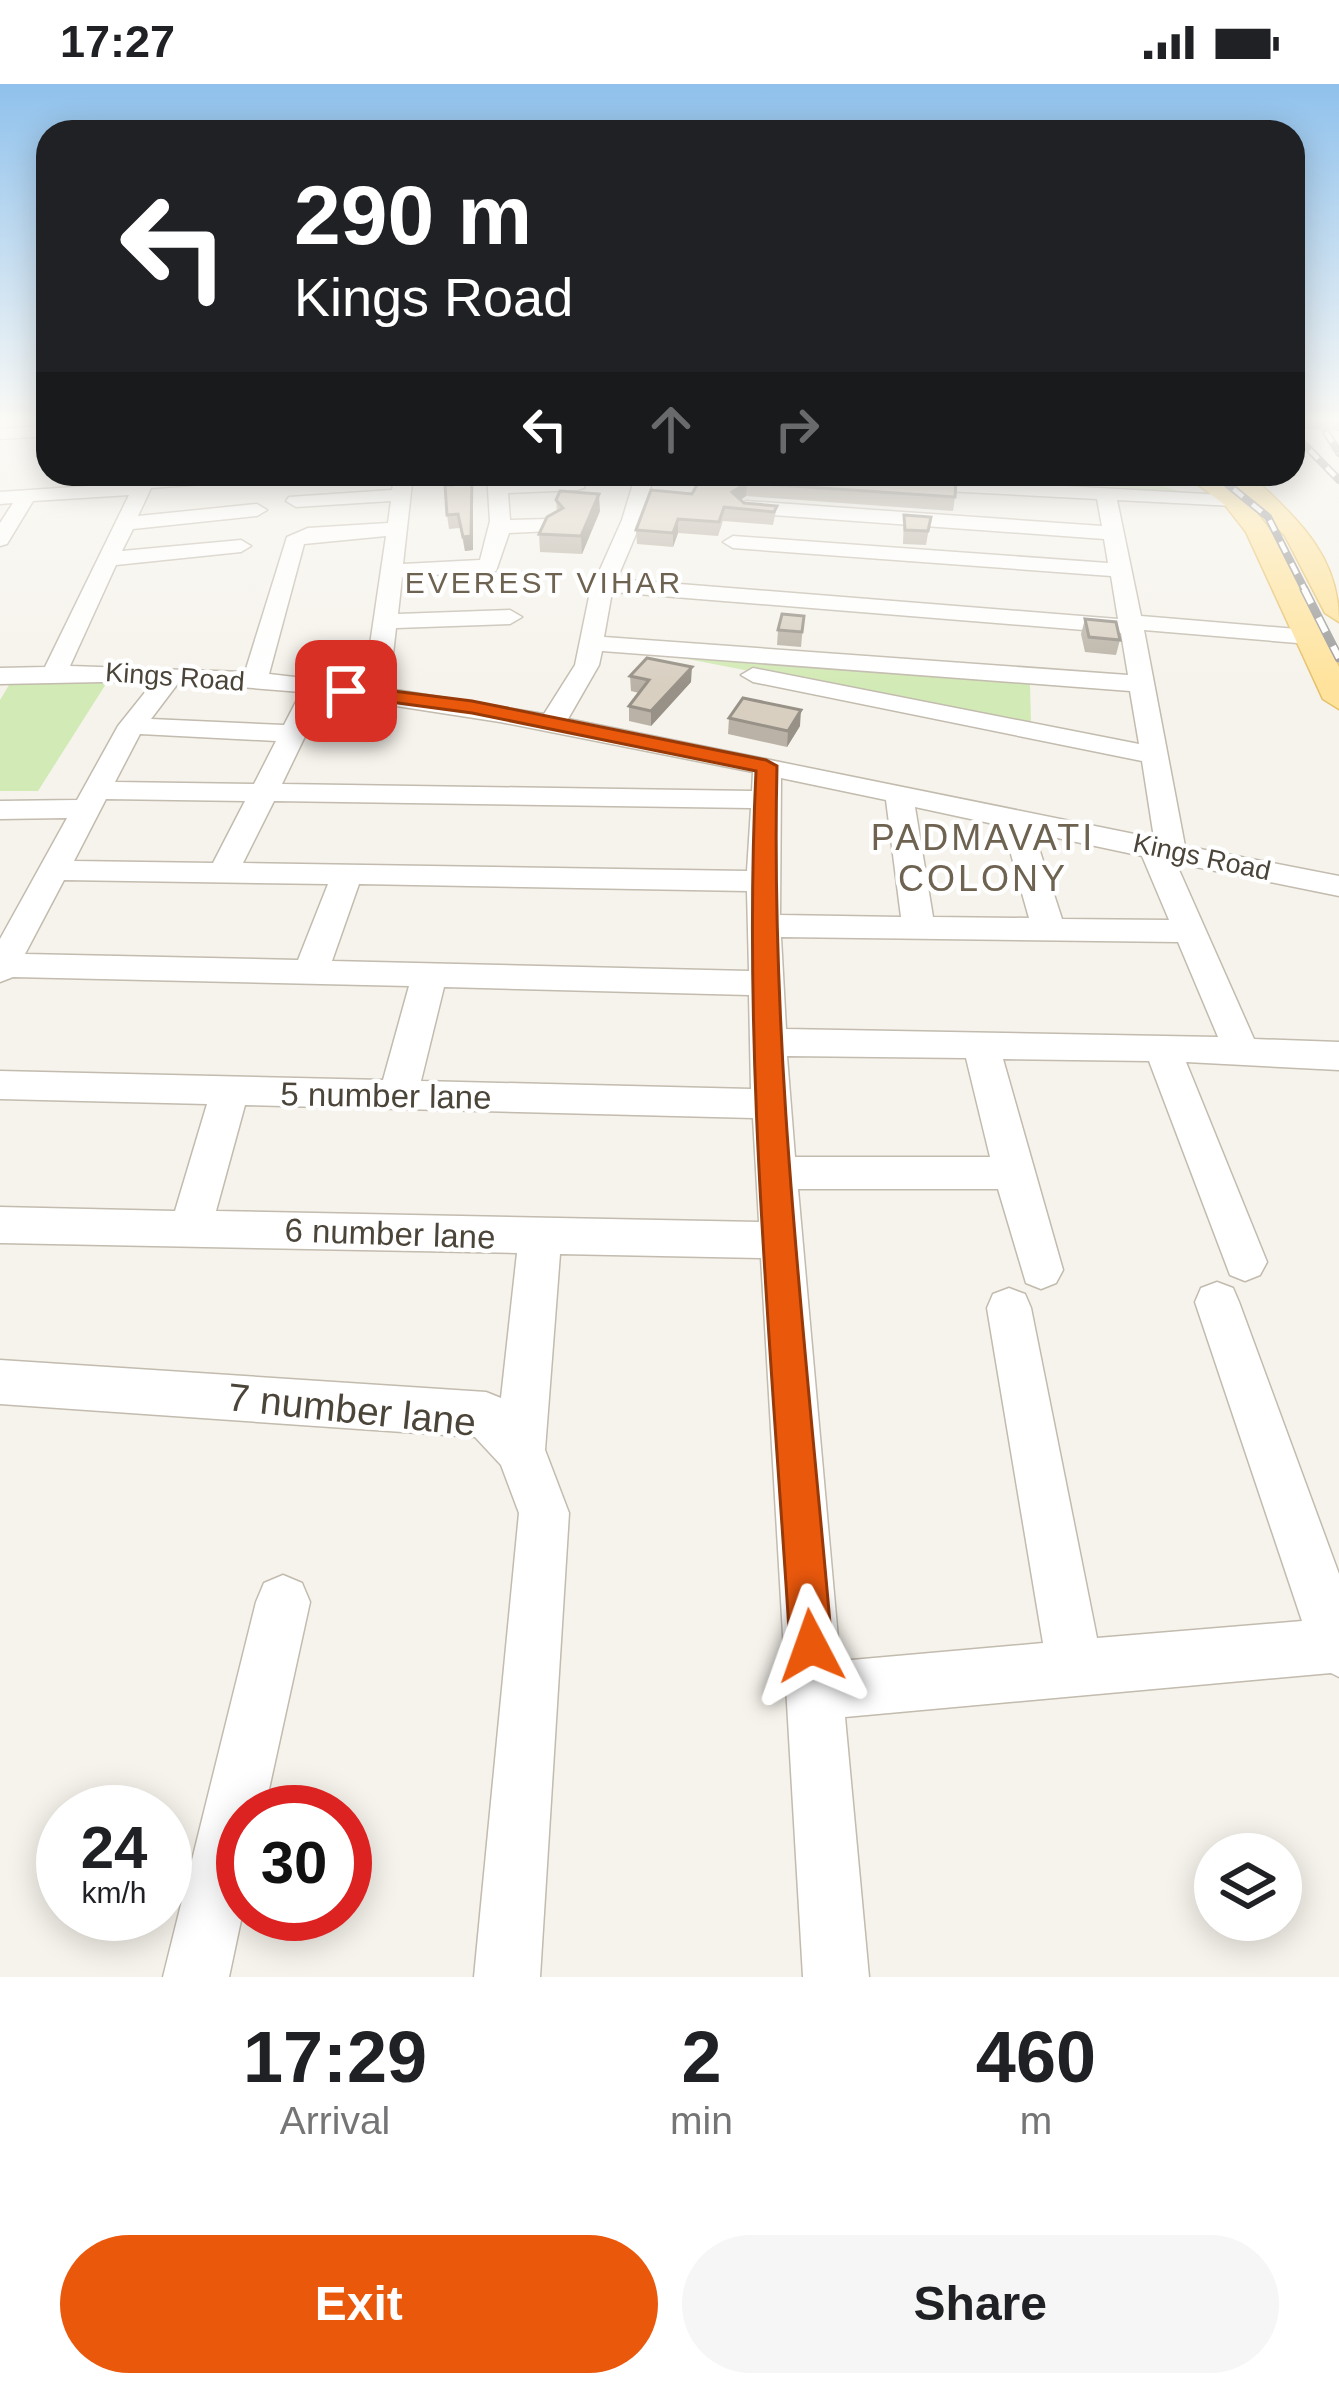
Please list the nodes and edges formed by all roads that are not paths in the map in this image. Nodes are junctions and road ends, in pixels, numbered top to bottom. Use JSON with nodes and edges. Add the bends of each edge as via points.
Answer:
{"nodes":[{"id":1,"x":19,"y":509,"type":"edge"},
{"id":2,"x":133,"y":509,"type":"edge"},
{"id":3,"x":399,"y":509,"type":"edge"},
{"id":4,"x":498,"y":509,"type":"edge"},
{"id":5,"x":632,"y":509,"type":"edge"},
{"id":6,"x":745,"y":509,"type":"edge"},
{"id":7,"x":859,"y":509,"type":"edge"},
{"id":8,"x":1108,"y":509,"type":"edge"},
{"id":9,"x":1239,"y":509,"type":"edge"},
{"id":10,"x":1270,"y":509,"type":"edge"},
{"id":11,"x":257,"y":510,"type":"dead end"},
{"id":12,"x":128,"y":523,"type":"junction"},
{"id":13,"x":550,"y":525,"type":"edge"},
{"id":14,"x":499,"y":526,"type":"junction"},
{"id":15,"x":397,"y":529,"type":"junction"},
{"id":16,"x":1110,"y":533,"type":"junction"},
{"id":17,"x":0,"y":540,"type":"edge"},
{"id":18,"x":242,"y":546,"type":"dead end"},
{"id":19,"x":111,"y":559,"type":"junction"},
{"id":20,"x":724,"y":569,"type":"junction"},
{"id":21,"x":1120,"y":570,"type":"junction"},
{"id":22,"x":393,"y":571,"type":"junction"},
{"id":23,"x":604,"y":584,"type":"junction"},
{"id":24,"x":1339,"y":613,"type":"edge"},
{"id":25,"x":510,"y":616,"type":"dead end"},
{"id":26,"x":385,"y":621,"type":"junction"},
{"id":27,"x":1132,"y":624,"type":"junction"},
{"id":28,"x":1309,"y":637,"type":"junction"},
{"id":29,"x":591,"y":643,"type":"junction"},
{"id":30,"x":55,"y":672,"type":"junction"},
{"id":31,"x":172,"y":675,"type":"junction"},
{"id":32,"x":0,"y":676,"type":"edge"},
{"id":33,"x":1040,"y":677,"type":"junction"},
{"id":34,"x":254,"y":682,"type":"junction"},
{"id":35,"x":1142,"y":684,"type":"junction"},
{"id":36,"x":316,"y":688,"type":"junction"},
{"id":37,"x":376,"y":693,"type":"junction"},
{"id":38,"x":1339,"y":699,"type":"edge"},
{"id":39,"x":552,"y":723,"type":"junction"},
{"id":40,"x":131,"y":726,"type":"junction"},
{"id":41,"x":1040,"y":733,"type":"junction"},
{"id":42,"x":294,"y":734,"type":"junction"},
{"id":43,"x":1156,"y":756,"type":"junction"},
{"id":44,"x":766,"y":783,"type":"junction"},
{"id":45,"x":267,"y":790,"type":"junction"},
{"id":46,"x":899,"y":794,"type":"junction"},
{"id":47,"x":90,"y":800,"type":"junction"},
{"id":48,"x":0,"y":810,"type":"edge"},
{"id":49,"x":1016,"y":818,"type":"junction"},
{"id":50,"x":1163,"y":849,"type":"junction"},
{"id":51,"x":52,"y":870,"type":"junction"},
{"id":52,"x":223,"y":873,"type":"junction"},
{"id":53,"x":347,"y":875,"type":"junction"},
{"id":54,"x":1330,"y":885,"type":"edge"},
{"id":55,"x":763,"y":903,"type":"junction"},
{"id":56,"x":1339,"y":913,"type":"edge"},
{"id":57,"x":1048,"y":929,"type":"junction"},
{"id":58,"x":920,"y":930,"type":"junction"},
{"id":59,"x":1191,"y":931,"type":"junction"},
{"id":60,"x":1,"y":968,"type":"edge"},
{"id":61,"x":311,"y":972,"type":"junction"},
{"id":62,"x":430,"y":974,"type":"junction"},
{"id":63,"x":766,"y":982,"type":"junction"},
{"id":64,"x":768,"y":1042,"type":"junction"},
{"id":65,"x":982,"y":1048,"type":"junction"},
{"id":66,"x":1162,"y":1048,"type":"junction"},
{"id":67,"x":1243,"y":1052,"type":"junction"},
{"id":68,"x":1339,"y":1056,"type":"edge"},
{"id":69,"x":0,"y":1085,"type":"edge"},
{"id":70,"x":230,"y":1092,"type":"junction"},
{"id":71,"x":398,"y":1095,"type":"junction"},
{"id":72,"x":771,"y":1104,"type":"junction"},
{"id":73,"x":776,"y":1173,"type":"junction"},
{"id":74,"x":1014,"y":1173,"type":"junction"},
{"id":75,"x":0,"y":1225,"type":"edge"},
{"id":76,"x":191,"y":1227,"type":"junction"},
{"id":77,"x":540,"y":1238,"type":"junction"},
{"id":78,"x":781,"y":1240,"type":"junction"},
{"id":79,"x":1041,"y":1270,"type":"dead end"},
{"id":80,"x":1009,"y":1308,"type":"dead end"},
{"id":81,"x":0,"y":1382,"type":"edge"},
{"id":82,"x":520,"y":1450,"type":"junction"},
{"id":83,"x":283,"y":1602,"type":"dead end"},
{"id":84,"x":1338,"y":1647,"type":"edge"},
{"id":85,"x":1075,"y":1668,"type":"junction"},
{"id":86,"x":814,"y":1691,"type":"junction"},
{"id":87,"x":196,"y":1977,"type":"edge"},
{"id":88,"x":507,"y":1977,"type":"edge"},
{"id":89,"x":836,"y":1977,"type":"edge"}],
"edges":[{"from":1,"to":17,"type":"street"},
{"from":2,"to":12,"type":"street"},
{"from":3,"to":15,"type":"street"},
{"from":4,"to":14,"type":"street"},
{"from":5,"to":23,"type":"street"},
{"from":6,"to":20,"type":"street"},
{"from":7,"to":16,"type":"street"},
{"from":8,"to":16,"type":"street"},
{"from":9,"to":28,"type":"main road","via":[[1258,531]]},
{"from":10,"to":24,"type":"main road","via":[[1283,515]]},
{"from":11,"to":12,"type":"street"},
{"from":12,"to":19,"type":"street"},
{"from":13,"to":14,"type":"street"},
{"from":14,"to":22,"type":"street","via":[[499,563]]},
{"from":15,"to":22,"type":"street"},
{"from":15,"to":34,"type":"street","via":[[294,541]]},
{"from":16,"to":21,"type":"street"},
{"from":18,"to":19,"type":"street"},
{"from":19,"to":30,"type":"street"},
{"from":20,"to":21,"type":"street"},
{"from":20,"to":23,"type":"street"},
{"from":20,"to":27,"type":"street"},
{"from":21,"to":27,"type":"street"},
{"from":22,"to":26,"type":"street"},
{"from":23,"to":29,"type":"street"},
{"from":25,"to":26,"type":"street"},
{"from":26,"to":37,"type":"street"},
{"from":27,"to":28,"type":"street"},
{"from":27,"to":35,"type":"street"},
{"from":28,"to":38,"type":"main road"},
{"from":29,"to":33,"type":"street"},
{"from":29,"to":39,"type":"street"},
{"from":29,"to":41,"type":"street"},
{"from":30,"to":31,"type":"street","name":"Kings Road"},
{"from":30,"to":32,"type":"street","name":"Kings Road"},
{"from":31,"to":34,"type":"street","name":"Kings Road"},
{"from":31,"to":40,"type":"street"},
{"from":33,"to":35,"type":"street"},
{"from":33,"to":41,"type":"street"},
{"from":34,"to":36,"type":"street","name":"Kings Road"},
{"from":35,"to":43,"type":"street"},
{"from":36,"to":37,"type":"street","name":"Kings Road"},
{"from":36,"to":42,"type":"street"},
{"from":37,"to":39,"type":"street","name":"Kings Road"},
{"from":39,"to":44,"type":"street","name":"Kings Road"},
{"from":40,"to":42,"type":"street"},
{"from":40,"to":47,"type":"street"},
{"from":41,"to":43,"type":"street"},
{"from":42,"to":45,"type":"street"},
{"from":43,"to":50,"type":"street"},
{"from":44,"to":45,"type":"street"},
{"from":44,"to":46,"type":"street","name":"Kings Road"},
{"from":44,"to":55,"type":"street"},
{"from":45,"to":47,"type":"street"},
{"from":45,"to":52,"type":"street"},
{"from":46,"to":49,"type":"street","name":"Kings Road"},
{"from":46,"to":58,"type":"street"},
{"from":47,"to":48,"type":"street"},
{"from":47,"to":51,"type":"street"},
{"from":49,"to":50,"type":"street","name":"Kings Road"},
{"from":49,"to":57,"type":"street"},
{"from":50,"to":54,"type":"street","name":"Kings Road"},
{"from":50,"to":59,"type":"street"},
{"from":51,"to":52,"type":"street"},
{"from":51,"to":60,"type":"street"},
{"from":52,"to":53,"type":"street"},
{"from":53,"to":55,"type":"street"},
{"from":53,"to":61,"type":"street"},
{"from":54,"to":56,"type":"street"},
{"from":55,"to":58,"type":"street"},
{"from":55,"to":63,"type":"street"},
{"from":57,"to":58,"type":"street"},
{"from":57,"to":59,"type":"street"},
{"from":59,"to":67,"type":"street"},
{"from":60,"to":61,"type":"street"},
{"from":61,"to":62,"type":"street"},
{"from":62,"to":63,"type":"street"},
{"from":62,"to":71,"type":"street"},
{"from":63,"to":64,"type":"street"},
{"from":64,"to":65,"type":"street"},
{"from":64,"to":72,"type":"street"},
{"from":65,"to":66,"type":"street"},
{"from":65,"to":74,"type":"street"},
{"from":66,"to":67,"type":"street"},
{"from":66,"to":84,"type":"street"},
{"from":67,"to":68,"type":"street"},
{"from":69,"to":70,"type":"street","name":"5 number lane"},
{"from":70,"to":71,"type":"street","name":"5 number lane"},
{"from":70,"to":76,"type":"street"},
{"from":71,"to":72,"type":"street","name":"5 number lane"},
{"from":72,"to":73,"type":"street"},
{"from":73,"to":74,"type":"street"},
{"from":73,"to":78,"type":"street"},
{"from":74,"to":79,"type":"street"},
{"from":75,"to":76,"type":"street","name":"6 number lane"},
{"from":76,"to":77,"type":"street","name":"6 number lane"},
{"from":77,"to":78,"type":"street","name":"6 number lane"},
{"from":77,"to":82,"type":"street"},
{"from":78,"to":86,"type":"street"},
{"from":80,"to":85,"type":"street"},
{"from":81,"to":82,"type":"street","name":"7 number lane","via":[[486,1414]]},
{"from":82,"to":88,"type":"street","name":"7 number lane","via":[[544,1513]]},
{"from":83,"to":87,"type":"street"},
{"from":84,"to":85,"type":"street"},
{"from":85,"to":86,"type":"street"},
{"from":86,"to":89,"type":"street"}]}
